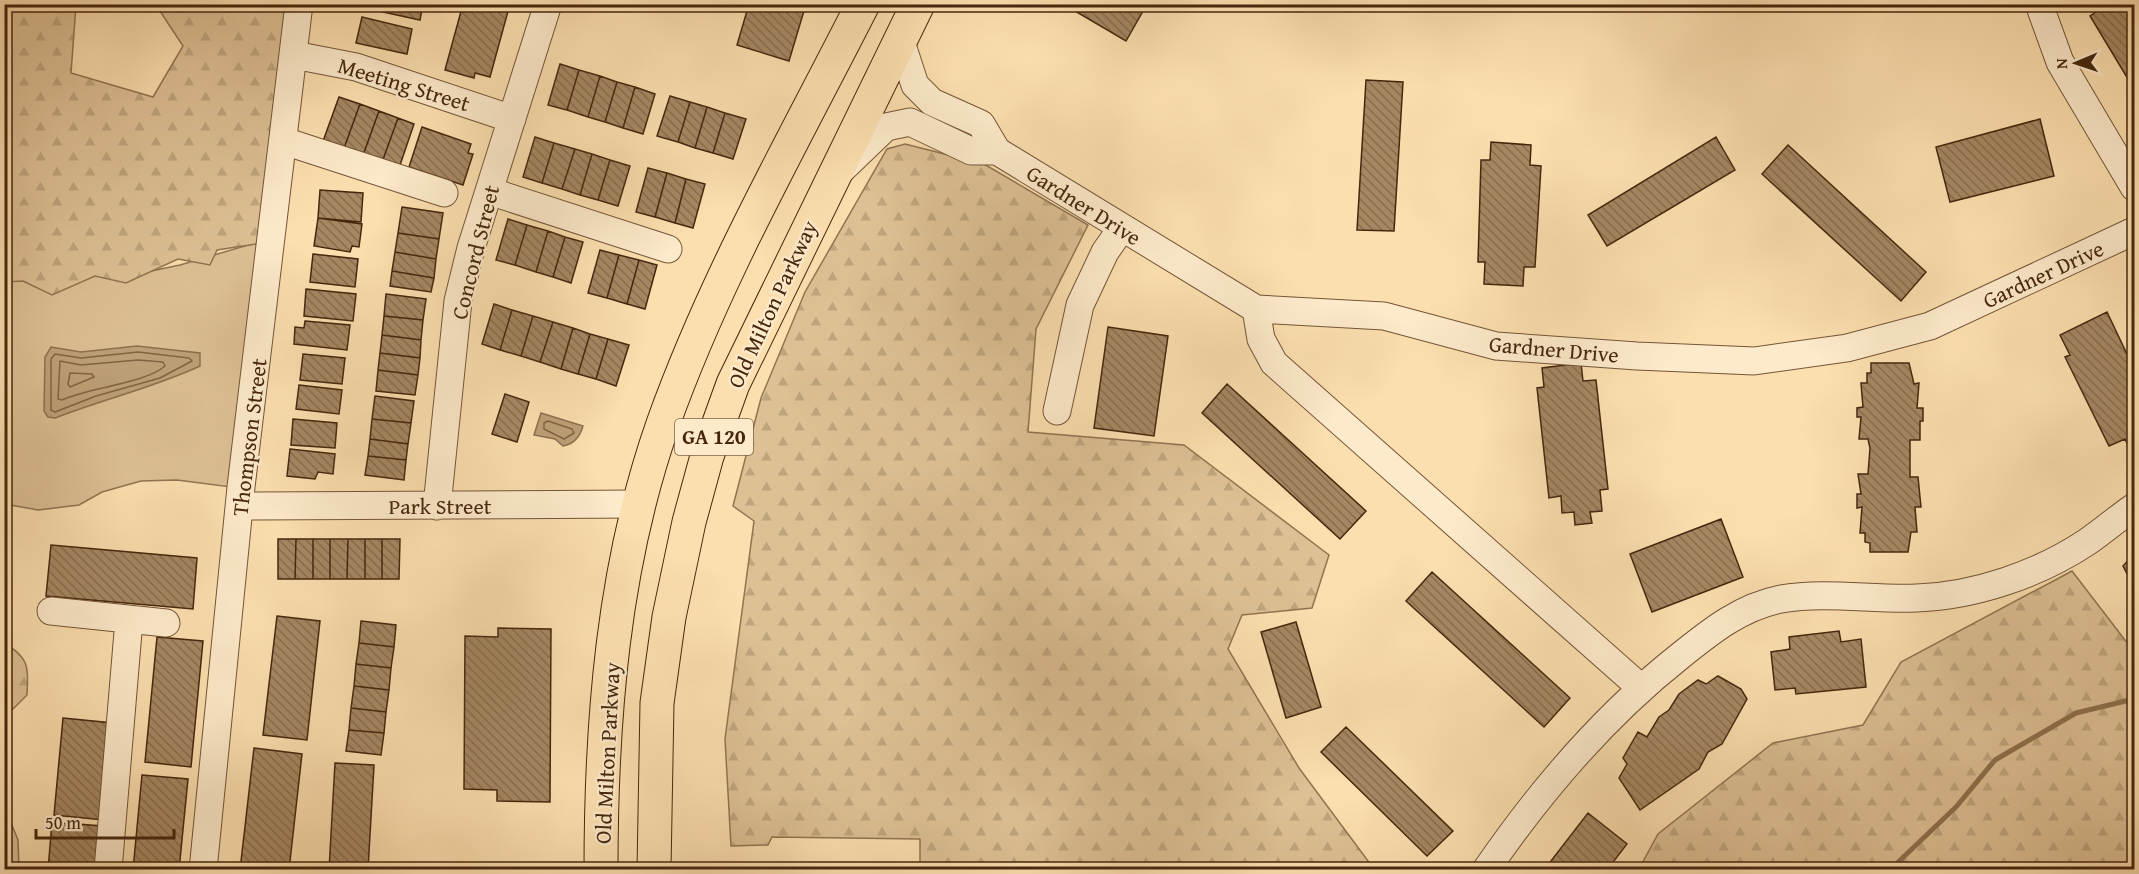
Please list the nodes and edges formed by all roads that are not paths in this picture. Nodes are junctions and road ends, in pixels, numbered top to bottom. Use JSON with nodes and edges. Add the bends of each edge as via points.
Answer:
{"nodes":[{"id":1,"x":299,"y":4,"type":"edge"},
{"id":2,"x":549,"y":4,"type":"edge"},
{"id":3,"x":863,"y":4,"type":"edge"},
{"id":4,"x":918,"y":4,"type":"edge"},
{"id":5,"x":2039,"y":4,"type":"edge"},
{"id":6,"x":900,"y":39,"type":"junction"},
{"id":7,"x":294,"y":55,"type":"junction"},
{"id":8,"x":512,"y":119,"type":"junction"},
{"id":9,"x":284,"y":141,"type":"junction"},
{"id":10,"x":998,"y":151,"type":"junction"},
{"id":11,"x":832,"y":178,"type":"junction"},
{"id":12,"x":2134,"y":186,"type":"edge"},
{"id":13,"x":489,"y":191,"type":"junction"},
{"id":14,"x":444,"y":193,"type":"dead end"},
{"id":15,"x":1121,"y":229,"type":"junction"},
{"id":16,"x":2134,"y":231,"type":"edge"},
{"id":17,"x":668,"y":249,"type":"dead end"},
{"id":18,"x":1256,"y":309,"type":"junction"},
{"id":19,"x":1057,"y":411,"type":"dead end"},
{"id":20,"x":639,"y":504,"type":"junction"},
{"id":21,"x":240,"y":506,"type":"junction"},
{"id":22,"x":437,"y":506,"type":"junction"},
{"id":23,"x":2134,"y":507,"type":"edge"},
{"id":24,"x":51,"y":611,"type":"dead end"},
{"id":25,"x":129,"y":620,"type":"junction"},
{"id":26,"x":166,"y":623,"type":"dead end"},
{"id":27,"x":1640,"y":687,"type":"junction"},
{"id":28,"x":108,"y":870,"type":"edge"},
{"id":29,"x":203,"y":870,"type":"edge"},
{"id":30,"x":601,"y":870,"type":"edge"},
{"id":31,"x":654,"y":870,"type":"edge"},
{"id":32,"x":1486,"y":870,"type":"edge"}],
"edges":[{"from":1,"to":7,"type":"street","name":"Thompson Street"},
{"from":2,"to":8,"type":"street","name":"Concord Street"},
{"from":3,"to":20,"type":"highway","name":"Old Milton Parkway","number":"GA 120","via":[[694,342],[662,426]]},
{"from":4,"to":6,"type":"highway","name":"Old Milton Parkway","number":"GA 120"},
{"from":5,"to":12,"type":"street","via":[[2060,62]]},
{"from":6,"to":10,"type":"street","name":"Gardner Drive","via":[[915,85],[932,102],[981,124]]},
{"from":6,"to":11,"type":"highway","name":"Old Milton Parkway","number":"GA 120"},
{"from":7,"to":8,"type":"street","name":"Meeting Street","via":[[356,67]]},
{"from":7,"to":9,"type":"street","name":"Thompson Street"},
{"from":8,"to":13,"type":"street","name":"Concord Street"},
{"from":9,"to":14,"type":"street"},
{"from":9,"to":21,"type":"street","name":"Thompson Street"},
{"from":10,"to":11,"type":"street","name":"Gardner Drive","via":[[971,151],[910,122],[886,127]]},
{"from":10,"to":15,"type":"street","name":"Gardner Drive"},
{"from":11,"to":31,"type":"highway","name":"Old Milton Parkway","number":"GA 120","via":[[733,384],[689,522],[669,617],[657,703]]},
{"from":13,"to":17,"type":"street"},
{"from":13,"to":22,"type":"street","name":"Concord Street","via":[[458,301]]},
{"from":15,"to":18,"type":"street","name":"Gardner Drive"},
{"from":15,"to":19,"type":"street","via":[[1105,252],[1080,306]]},
{"from":16,"to":18,"type":"street","name":"Gardner Drive","via":[[1930,326],[1847,348],[1754,361],[1496,346],[1384,316]]},
{"from":18,"to":27,"type":"street","via":[[1261,339],[1274,363]]},
{"from":20,"to":22,"type":"street","name":"Park Street"},
{"from":20,"to":30,"type":"highway","name":"Old Milton Parkway","number":"GA 120","via":[[607,695]]},
{"from":21,"to":22,"type":"street","name":"Park Street"},
{"from":21,"to":29,"type":"street","name":"Thompson Street"},
{"from":23,"to":27,"type":"street","via":[[2086,543],[2008,582],[1917,598],[1781,599],[1725,619]]},
{"from":24,"to":25,"type":"street"},
{"from":25,"to":26,"type":"street"},
{"from":25,"to":28,"type":"street"},
{"from":27,"to":32,"type":"street","via":[[1570,760]]}]}
